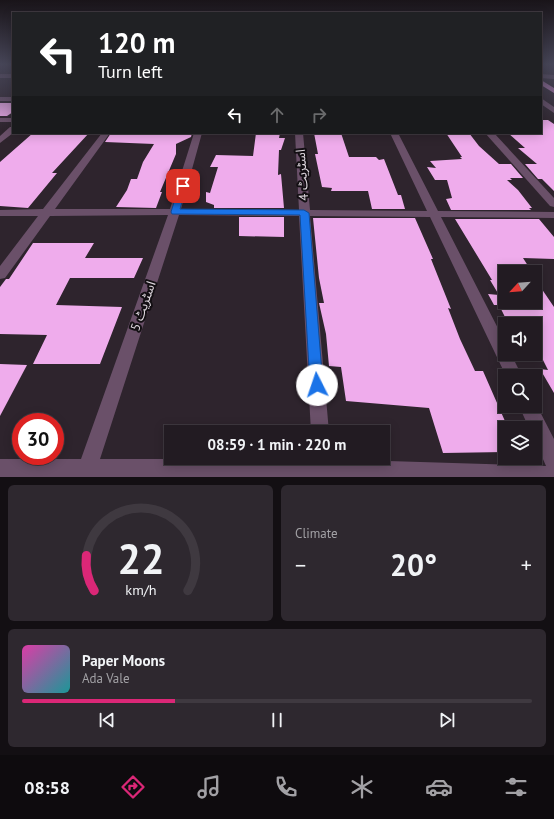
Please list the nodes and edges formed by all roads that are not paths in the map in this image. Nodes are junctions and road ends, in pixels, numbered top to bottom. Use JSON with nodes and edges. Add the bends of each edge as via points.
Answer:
{"nodes":[{"id":1,"x":542,"y":92,"type":"edge"},
{"id":2,"x":0,"y":99,"type":"edge"},
{"id":3,"x":12,"y":99,"type":"edge"},
{"id":4,"x":542,"y":100,"type":"edge"},
{"id":5,"x":542,"y":101,"type":"edge"},
{"id":6,"x":554,"y":101,"type":"edge"},
{"id":7,"x":554,"y":111,"type":"edge"},
{"id":8,"x":0,"y":120,"type":"edge"},
{"id":9,"x":12,"y":120,"type":"edge"},
{"id":10,"x":12,"y":130,"type":"edge"},
{"id":11,"x":105,"y":134,"type":"edge"},
{"id":12,"x":198,"y":134,"type":"edge"},
{"id":13,"x":299,"y":134,"type":"edge"},
{"id":14,"x":394,"y":134,"type":"edge"},
{"id":15,"x":490,"y":134,"type":"edge"},
{"id":16,"x":0,"y":140,"type":"edge"},
{"id":17,"x":554,"y":204,"type":"edge"},
{"id":18,"x":175,"y":212,"type":"junction"},
{"id":19,"x":0,"y":213,"type":"edge"},
{"id":20,"x":304,"y":213,"type":"junction"},
{"id":21,"x":46,"y":214,"type":"junction"},
{"id":22,"x":433,"y":214,"type":"junction"},
{"id":23,"x":554,"y":216,"type":"edge"},
{"id":24,"x":0,"y":275,"type":"edge"},
{"id":25,"x":511,"y":369,"type":"edge"},
{"id":26,"x":531,"y":413,"type":"edge"},
{"id":27,"x":319,"y":425,"type":"edge"},
{"id":28,"x":554,"y":460,"type":"edge"},
{"id":29,"x":323,"y":468,"type":"edge"},
{"id":30,"x":0,"y":470,"type":"edge"},
{"id":31,"x":85,"y":473,"type":"edge"},
{"id":32,"x":554,"y":476,"type":"edge"}],
"edges":[{"from":1,"to":6,"type":"highway"},
{"from":2,"to":3,"type":"street"},
{"from":4,"to":6,"type":"street"},
{"from":5,"to":7,"type":"street"},
{"from":8,"to":9,"type":"street"},
{"from":10,"to":16,"type":"street"},
{"from":11,"to":21,"type":"street"},
{"from":12,"to":18,"type":"street","name":"اسٹریٹ 5"},
{"from":13,"to":20,"type":"street","name":"اسٹریٹ 4"},
{"from":14,"to":22,"type":"street"},
{"from":15,"to":17,"type":"street"},
{"from":18,"to":20,"type":"street"},
{"from":18,"to":21,"type":"street"},
{"from":18,"to":31,"type":"street","name":"اسٹریٹ 5"},
{"from":19,"to":21,"type":"street"},
{"from":20,"to":22,"type":"street"},
{"from":20,"to":27,"type":"street","name":"اسٹریٹ 4"},
{"from":21,"to":24,"type":"street"},
{"from":22,"to":23,"type":"street"},
{"from":22,"to":25,"type":"street"},
{"from":26,"to":28,"type":"street"},
{"from":29,"to":31,"type":"street"},
{"from":29,"to":32,"type":"street"},
{"from":30,"to":31,"type":"street"}]}
